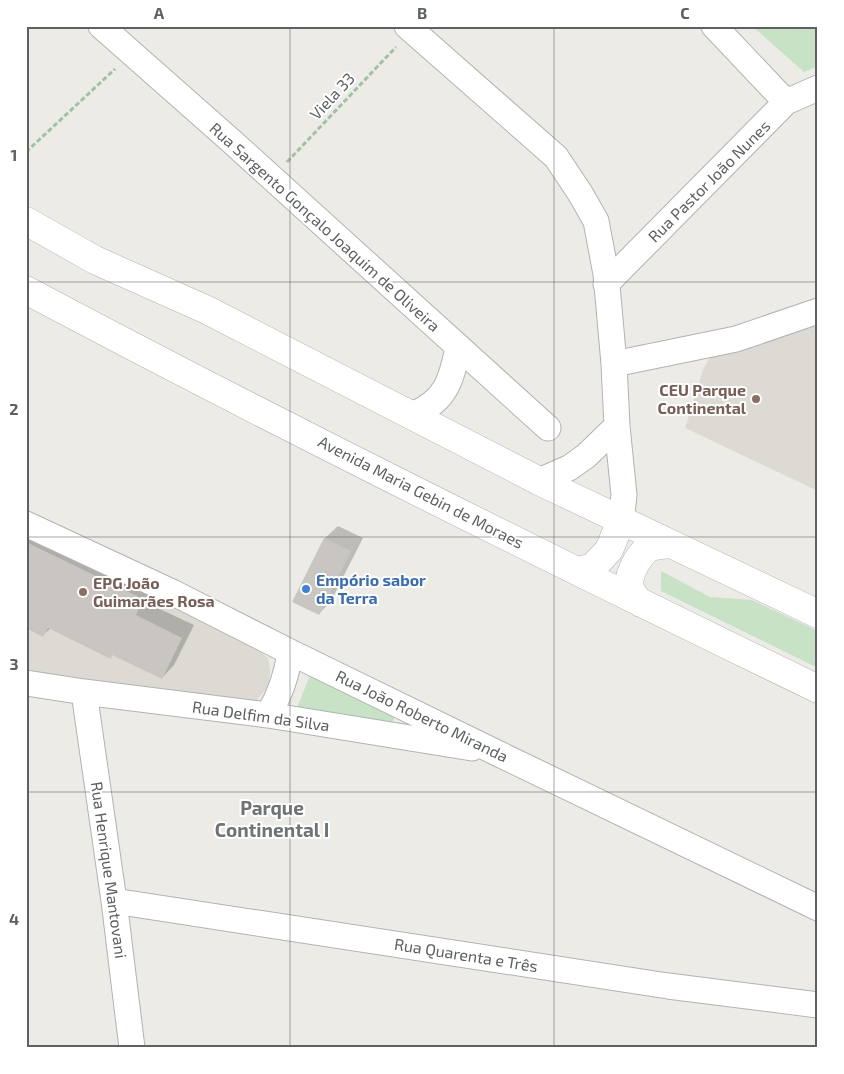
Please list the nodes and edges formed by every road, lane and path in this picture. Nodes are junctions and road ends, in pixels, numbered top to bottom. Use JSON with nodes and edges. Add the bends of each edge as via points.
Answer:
{"nodes":[{"id":1,"x":101,"y":26,"type":"edge"},
{"id":2,"x":714,"y":26,"type":"edge"},
{"id":3,"x":409,"y":28,"type":"edge"},
{"id":4,"x":132,"y":53,"type":"junction"},
{"id":5,"x":818,"y":88,"type":"edge"},
{"id":6,"x":786,"y":102,"type":"junction"},
{"id":7,"x":26,"y":152,"type":"edge"},
{"id":8,"x":272,"y":179,"type":"junction"},
{"id":9,"x":26,"y":221,"type":"edge"},
{"id":10,"x":606,"y":284,"type":"junction"},
{"id":11,"x":26,"y":290,"type":"edge"},
{"id":12,"x":818,"y":311,"type":"edge"},
{"id":13,"x":458,"y":348,"type":"junction"},
{"id":14,"x":614,"y":364,"type":"junction"},
{"id":15,"x":412,"y":415,"type":"junction"},
{"id":16,"x":617,"y":426,"type":"junction"},
{"id":17,"x":548,"y":428,"type":"dead end"},
{"id":18,"x":539,"y":481,"type":"junction"},
{"id":19,"x":621,"y":521,"type":"junction"},
{"id":20,"x":26,"y":524,"type":"edge"},
{"id":21,"x":671,"y":544,"type":"junction"},
{"id":22,"x":578,"y":571,"type":"junction"},
{"id":23,"x":642,"y":603,"type":"junction"},
{"id":24,"x":818,"y":614,"type":"edge"},
{"id":25,"x":290,"y":652,"type":"junction"},
{"id":26,"x":26,"y":682,"type":"edge"},
{"id":27,"x":818,"y":688,"type":"edge"},
{"id":28,"x":84,"y":692,"type":"junction"},
{"id":29,"x":268,"y":715,"type":"junction"},
{"id":30,"x":495,"y":752,"type":"junction"},
{"id":31,"x":114,"y":901,"type":"junction"},
{"id":32,"x":818,"y":908,"type":"edge"},
{"id":33,"x":818,"y":1005,"type":"edge"},
{"id":34,"x":132,"y":1048,"type":"edge"}],
"edges":[{"from":1,"to":4,"type":"street","name":"Rua Sargento Gonçalo Joaquim de Oliveira"},
{"from":2,"to":6,"type":"street"},
{"from":3,"to":8,"type":"path","name":"Viela 33"},
{"from":3,"to":10,"type":"street","via":[[556,157],[596,221]]},
{"from":4,"to":7,"type":"path"},
{"from":4,"to":8,"type":"street","name":"Rua Sargento Gonçalo Joaquim de Oliveira"},
{"from":5,"to":6,"type":"street","name":"Rua Pastor João Nunes"},
{"from":6,"to":10,"type":"street","name":"Rua Pastor João Nunes"},
{"from":8,"to":13,"type":"street","name":"Rua Sargento Gonçalo Joaquim de Oliveira"},
{"from":9,"to":15,"type":"main road","via":[[95,260],[207,310]]},
{"from":10,"to":14,"type":"street"},
{"from":11,"to":22,"type":"main road","name":"Avenida Maria Gebin de Moraes","via":[[166,365]]},
{"from":12,"to":14,"type":"street","via":[[736,338]]},
{"from":13,"to":15,"type":"street","via":[[445,390],[432,405]]},
{"from":13,"to":17,"type":"street","name":"Rua Sargento Gonçalo Joaquim de Oliveira"},
{"from":14,"to":16,"type":"street"},
{"from":15,"to":18,"type":"main road"},
{"from":16,"to":18,"type":"street","via":[[586,456]]},
{"from":16,"to":19,"type":"street","via":[[624,496]]},
{"from":18,"to":19,"type":"main road"},
{"from":19,"to":21,"type":"main road"},
{"from":19,"to":22,"type":"main road","via":[[609,550],[593,567]]},
{"from":20,"to":25,"type":"street","name":"Rua João Roberto Miranda","via":[[172,592]]},
{"from":21,"to":23,"type":"main road","via":[[648,548],[629,576],[630,589]]},
{"from":21,"to":24,"type":"main road"},
{"from":22,"to":23,"type":"main road","name":"Avenida Maria Gebin de Moraes"},
{"from":23,"to":27,"type":"main road","name":"Avenida Maria Gebin de Moraes"},
{"from":25,"to":29,"type":"street","via":[[287,674]]},
{"from":25,"to":30,"type":"street","name":"Rua João Roberto Miranda"},
{"from":26,"to":28,"type":"street","name":"Rua Delfim da Silva"},
{"from":28,"to":29,"type":"street","name":"Rua Delfim da Silva"},
{"from":28,"to":31,"type":"street","name":"Rua Henrique Mantovani"},
{"from":29,"to":30,"type":"street","name":"Rua Delfim da Silva"},
{"from":30,"to":32,"type":"street","name":"Rua João Roberto Miranda"},
{"from":31,"to":33,"type":"street","name":"Rua Quarenta e Três","via":[[668,986]]},
{"from":31,"to":34,"type":"street","name":"Rua Henrique Mantovani"}]}
